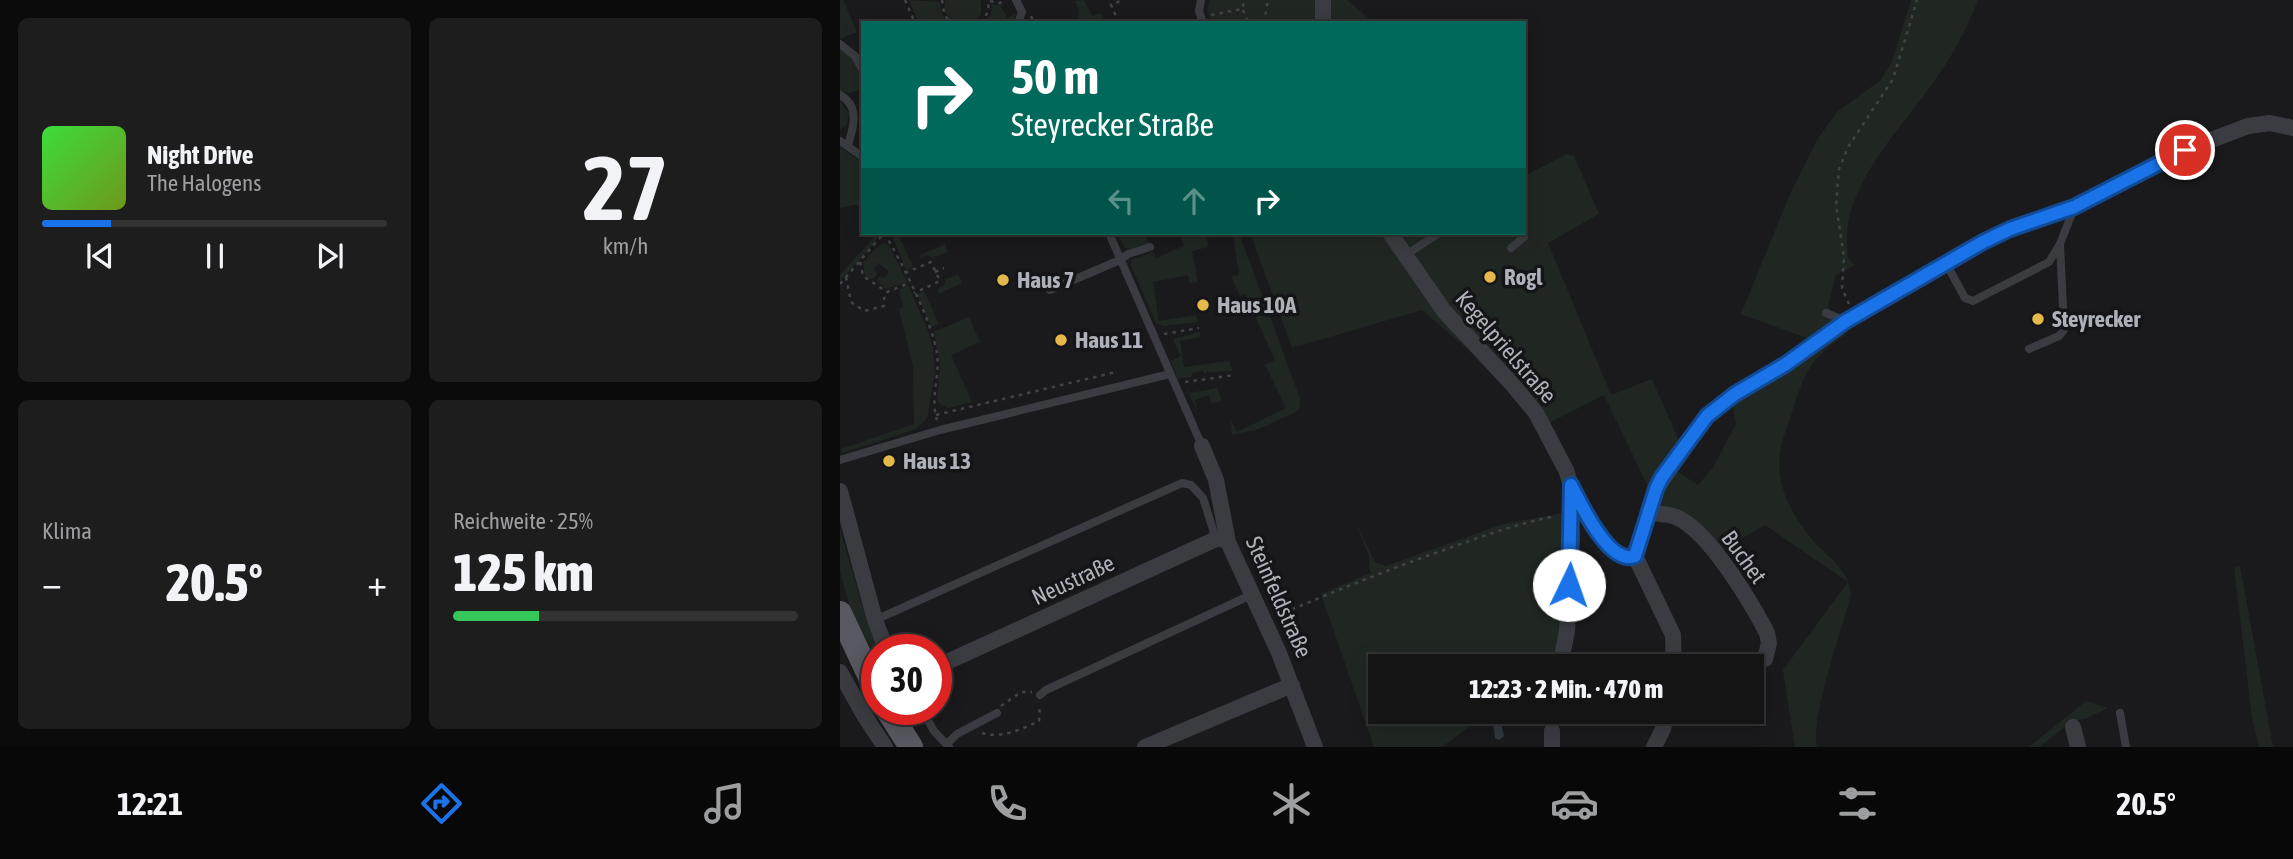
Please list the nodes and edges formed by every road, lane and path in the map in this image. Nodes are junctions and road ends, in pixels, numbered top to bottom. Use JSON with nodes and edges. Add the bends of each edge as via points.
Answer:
{"nodes":[{"id":1,"x":905,"y":0,"type":"edge"},
{"id":2,"x":942,"y":0,"type":"edge"},
{"id":3,"x":990,"y":0,"type":"edge"},
{"id":4,"x":1006,"y":0,"type":"edge"},
{"id":5,"x":1016,"y":0,"type":"edge"},
{"id":6,"x":1123,"y":0,"type":"edge"},
{"id":7,"x":1201,"y":0,"type":"edge"},
{"id":8,"x":1245,"y":0,"type":"edge"},
{"id":9,"x":1268,"y":0,"type":"edge"},
{"id":10,"x":1322,"y":0,"type":"edge"},
{"id":11,"x":1917,"y":0,"type":"edge"},
{"id":12,"x":1242,"y":9,"type":"junction"},
{"id":13,"x":1202,"y":20,"type":"edge"},
{"id":14,"x":914,"y":21,"type":"edge"},
{"id":15,"x":949,"y":21,"type":"edge"},
{"id":16,"x":982,"y":21,"type":"edge"},
{"id":17,"x":1019,"y":21,"type":"edge"},
{"id":18,"x":1118,"y":21,"type":"edge"},
{"id":19,"x":1248,"y":21,"type":"edge"},
{"id":20,"x":1264,"y":21,"type":"edge"},
{"id":21,"x":1323,"y":21,"type":"edge"},
{"id":22,"x":840,"y":44,"type":"edge"},
{"id":23,"x":861,"y":67,"type":"edge"},
{"id":24,"x":840,"y":95,"type":"edge"},
{"id":25,"x":2293,"y":128,"type":"edge"},
{"id":26,"x":844,"y":144,"type":"edge"},
{"id":27,"x":861,"y":156,"type":"edge"},
{"id":28,"x":2074,"y":207,"type":"junction"},
{"id":29,"x":882,"y":235,"type":"edge"},
{"id":30,"x":885,"y":235,"type":"edge"},
{"id":31,"x":1111,"y":235,"type":"edge"},
{"id":32,"x":1391,"y":235,"type":"edge"},
{"id":33,"x":1435,"y":235,"type":"edge"},
{"id":34,"x":1524,"y":235,"type":"edge"},
{"id":35,"x":2060,"y":244,"type":"junction"},
{"id":36,"x":1150,"y":247,"type":"dead end"},
{"id":37,"x":1511,"y":248,"type":"dead end"},
{"id":38,"x":1404,"y":256,"type":"junction"},
{"id":39,"x":1120,"y":260,"type":"junction"},
{"id":40,"x":860,"y":262,"type":"junction"},
{"id":41,"x":1946,"y":263,"type":"junction"},
{"id":42,"x":944,"y":268,"type":"dead end"},
{"id":43,"x":935,"y":272,"type":"junction"},
{"id":44,"x":905,"y":273,"type":"junction"},
{"id":45,"x":846,"y":277,"type":"junction"},
{"id":46,"x":909,"y":283,"type":"junction"},
{"id":47,"x":840,"y":284,"type":"edge"},
{"id":48,"x":1050,"y":290,"type":"dead end"},
{"id":49,"x":887,"y":292,"type":"junction"},
{"id":50,"x":914,"y":293,"type":"junction"},
{"id":51,"x":1864,"y":311,"type":"junction"},
{"id":52,"x":1826,"y":313,"type":"dead end"},
{"id":53,"x":1846,"y":321,"type":"junction"},
{"id":54,"x":1199,"y":328,"type":"dead end"},
{"id":55,"x":1154,"y":336,"type":"junction"},
{"id":56,"x":2029,"y":349,"type":"dead end"},
{"id":57,"x":1116,"y":372,"type":"dead end"},
{"id":58,"x":1170,"y":373,"type":"junction"},
{"id":59,"x":1235,"y":376,"type":"dead end"},
{"id":60,"x":1175,"y":384,"type":"junction"},
{"id":61,"x":936,"y":415,"type":"junction"},
{"id":62,"x":940,"y":430,"type":"junction"},
{"id":63,"x":1202,"y":446,"type":"joint"},
{"id":64,"x":840,"y":460,"type":"edge"},
{"id":65,"x":1571,"y":485,"type":"junction"},
{"id":66,"x":840,"y":491,"type":"edge"},
{"id":67,"x":1648,"y":512,"type":"junction"},
{"id":68,"x":1571,"y":513,"type":"junction"},
{"id":69,"x":1222,"y":541,"type":"junction"},
{"id":70,"x":1635,"y":556,"type":"junction"},
{"id":71,"x":1251,"y":595,"type":"junction"},
{"id":72,"x":840,"y":613,"type":"edge"},
{"id":73,"x":874,"y":620,"type":"junction"},
{"id":74,"x":1264,"y":622,"type":"junction"},
{"id":75,"x":880,"y":634,"type":"edge"},
{"id":76,"x":1563,"y":654,"type":"edge"},
{"id":77,"x":1674,"y":654,"type":"edge"},
{"id":78,"x":861,"y":658,"type":"edge"},
{"id":79,"x":1765,"y":659,"type":"dead end"},
{"id":80,"x":952,"y":660,"type":"edge"},
{"id":81,"x":840,"y":672,"type":"edge"},
{"id":82,"x":1292,"y":685,"type":"junction"},
{"id":83,"x":1040,"y":695,"type":"junction"},
{"id":84,"x":2119,"y":712,"type":"dead end"},
{"id":85,"x":997,"y":713,"type":"joint"},
{"id":86,"x":1664,"y":724,"type":"edge"},
{"id":87,"x":897,"y":725,"type":"edge"},
{"id":88,"x":931,"y":725,"type":"edge"},
{"id":89,"x":971,"y":726,"type":"junction"},
{"id":90,"x":2073,"y":727,"type":"dead end"},
{"id":91,"x":948,"y":746,"type":"edge"},
{"id":92,"x":885,"y":747,"type":"edge"},
{"id":93,"x":911,"y":747,"type":"edge"},
{"id":94,"x":1146,"y":747,"type":"edge"},
{"id":95,"x":1315,"y":747,"type":"edge"},
{"id":96,"x":1654,"y":747,"type":"edge"},
{"id":97,"x":2078,"y":747,"type":"edge"},
{"id":98,"x":2126,"y":747,"type":"edge"}],
"edges":[{"from":1,"to":14,"type":"path"},
{"from":2,"to":15,"type":"path"},
{"from":3,"to":4,"type":"path"},
{"from":3,"to":16,"type":"path"},
{"from":5,"to":17,"type":"lane","via":[[1022,12]]},
{"from":6,"to":18,"type":"path","via":[[1111,5]]},
{"from":7,"to":13,"type":"lane"},
{"from":8,"to":12,"type":"path"},
{"from":9,"to":20,"type":"path"},
{"from":10,"to":21,"type":"street"},
{"from":11,"to":51,"type":"path","via":[[1893,79],[1848,147],[1837,178],[1843,293],[1853,308]]},
{"from":12,"to":13,"type":"path"},
{"from":12,"to":19,"type":"path"},
{"from":22,"to":23,"type":"lane"},
{"from":24,"to":26,"type":"lane","via":[[855,117]]},
{"from":25,"to":28,"type":"street","via":[[2270,123],[2223,134]]},
{"from":26,"to":27,"type":"lane"},
{"from":28,"to":35,"type":"lane"},
{"from":28,"to":41,"type":"street","via":[[2010,229]]},
{"from":29,"to":40,"type":"path"},
{"from":30,"to":44,"type":"path"},
{"from":31,"to":39,"type":"lane"},
{"from":32,"to":38,"type":"street","name":"Kegelprielstraße"},
{"from":33,"to":38,"type":"lane"},
{"from":34,"to":37,"type":"lane"},
{"from":35,"to":41,"type":"lane","via":[[2049,262],[1973,301],[1965,298]]},
{"from":35,"to":56,"type":"lane","via":[[2064,330]]},
{"from":36,"to":39,"type":"lane"},
{"from":38,"to":65,"type":"street","name":"Kegelprielstraße","via":[[1444,312],[1535,413]]},
{"from":39,"to":48,"type":"lane"},
{"from":39,"to":55,"type":"lane"},
{"from":40,"to":45,"type":"path"},
{"from":40,"to":49,"type":"path","via":[[863,276]]},
{"from":41,"to":51,"type":"street"},
{"from":42,"to":43,"type":"path"},
{"from":43,"to":44,"type":"path","via":[[931,262]]},
{"from":43,"to":50,"type":"path","via":[[940,281]]},
{"from":44,"to":46,"type":"path"},
{"from":45,"to":47,"type":"path"},
{"from":45,"to":49,"type":"path","via":[[851,302],[864,311],[884,306]]},
{"from":46,"to":49,"type":"path"},
{"from":46,"to":50,"type":"path"},
{"from":50,"to":61,"type":"path","via":[[937,354]]},
{"from":51,"to":53,"type":"street"},
{"from":52,"to":53,"type":"lane"},
{"from":53,"to":67,"type":"street","via":[[1707,416],[1662,477]]},
{"from":54,"to":55,"type":"path"},
{"from":55,"to":58,"type":"lane"},
{"from":57,"to":61,"type":"path"},
{"from":58,"to":60,"type":"lane"},
{"from":58,"to":62,"type":"lane"},
{"from":59,"to":60,"type":"path"},
{"from":60,"to":63,"type":"lane"},
{"from":61,"to":62,"type":"path"},
{"from":62,"to":64,"type":"lane"},
{"from":63,"to":69,"type":"street","name":"Steinfeldstraße","via":[[1216,481]]},
{"from":65,"to":68,"type":"street","name":"Kegelprielstraße"},
{"from":65,"to":70,"type":"street","via":[[1606,543],[1625,557]]},
{"from":66,"to":73,"type":"street"},
{"from":67,"to":70,"type":"street"},
{"from":67,"to":79,"type":"street","name":"Buchet","via":[[1676,517],[1722,560],[1767,633]]},
{"from":68,"to":74,"type":"path","via":[[1485,536],[1365,578]]},
{"from":68,"to":76,"type":"street","name":"Kegelprielstraße"},
{"from":69,"to":71,"type":"street","name":"Steinfeldstraße"},
{"from":69,"to":73,"type":"lane","via":[[1203,498],[1191,485],[1182,483]]},
{"from":69,"to":80,"type":"street","name":"Neustraße"},
{"from":70,"to":77,"type":"street","via":[[1668,622]]},
{"from":71,"to":74,"type":"street","name":"Steinfeldstraße"},
{"from":71,"to":83,"type":"lane"},
{"from":72,"to":78,"type":"main road"},
{"from":73,"to":75,"type":"street"},
{"from":74,"to":82,"type":"street","name":"Steinfeldstraße"},
{"from":81,"to":92,"type":"street"},
{"from":82,"to":94,"type":"street","name":"Steinfeldstraße"},
{"from":82,"to":95,"type":"street","name":"Steinfeldstraße"},
{"from":83,"to":85,"type":"path","via":[[1021,692],[1003,703]]},
{"from":83,"to":89,"type":"path","via":[[1039,721],[1025,728],[990,736]]},
{"from":84,"to":98,"type":"lane"},
{"from":85,"to":89,"type":"lane"},
{"from":86,"to":96,"type":"street"},
{"from":87,"to":93,"type":"main road"},
{"from":88,"to":91,"type":"lane"},
{"from":89,"to":91,"type":"lane"},
{"from":90,"to":97,"type":"street"}]}
